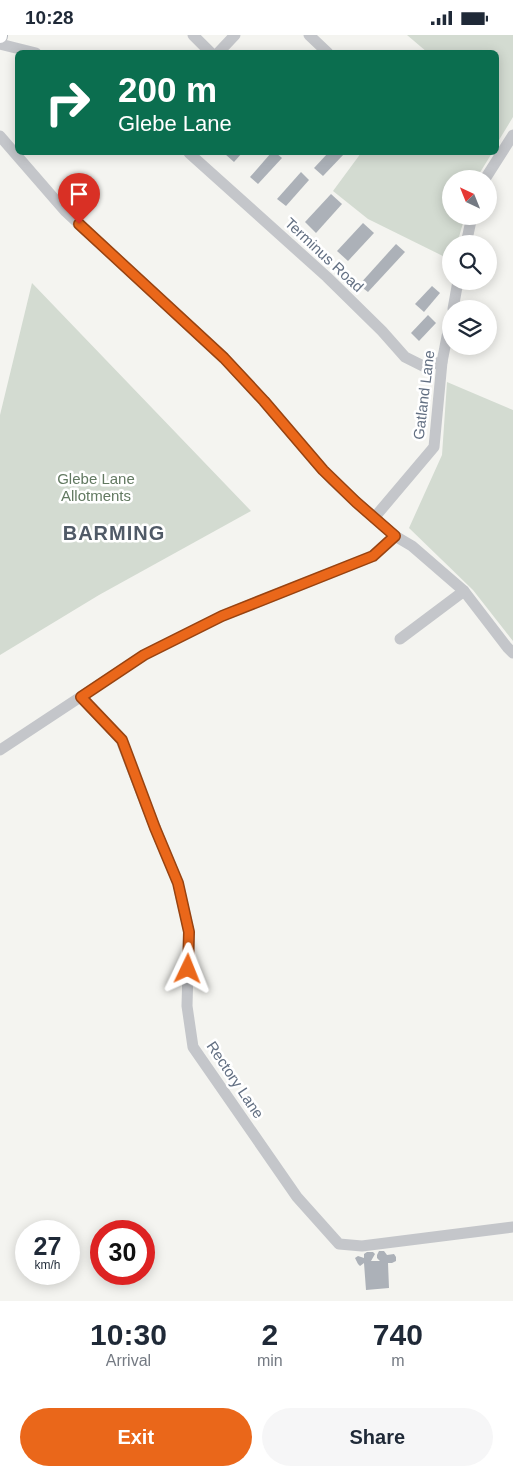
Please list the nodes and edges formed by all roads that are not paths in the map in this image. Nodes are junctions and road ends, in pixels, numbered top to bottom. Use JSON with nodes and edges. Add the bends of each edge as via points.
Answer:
{"nodes":[{"id":1,"x":193,"y":35,"type":"edge"},
{"id":2,"x":235,"y":35,"type":"edge"},
{"id":3,"x":308,"y":35,"type":"edge"},
{"id":4,"x":0,"y":44,"type":"edge"},
{"id":5,"x":24,"y":50,"type":"edge"},
{"id":6,"x":208,"y":50,"type":"edge"},
{"id":7,"x":221,"y":50,"type":"edge"},
{"id":8,"x":325,"y":50,"type":"edge"},
{"id":9,"x":513,"y":135,"type":"edge"},
{"id":10,"x":0,"y":136,"type":"edge"},
{"id":11,"x":15,"y":153,"type":"edge"},
{"id":12,"x":16,"y":155,"type":"edge"},
{"id":13,"x":192,"y":155,"type":"edge"},
{"id":14,"x":491,"y":170,"type":"edge"},
{"id":15,"x":443,"y":355,"type":"edge"},
{"id":16,"x":442,"y":362,"type":"junction"},
{"id":17,"x":374,"y":518,"type":"junction"},
{"id":18,"x":395,"y":536,"type":"junction"},
{"id":19,"x":464,"y":591,"type":"junction"},
{"id":20,"x":400,"y":639,"type":"dead end"},
{"id":21,"x":513,"y":653,"type":"edge"},
{"id":22,"x":81,"y":697,"type":"junction"},
{"id":23,"x":0,"y":750,"type":"edge"},
{"id":24,"x":513,"y":1227,"type":"edge"}],
"edges":[{"from":1,"to":6,"type":"street"},
{"from":2,"to":7,"type":"street"},
{"from":3,"to":8,"type":"street"},
{"from":4,"to":5,"type":"street"},
{"from":9,"to":14,"type":"street"},
{"from":10,"to":11,"type":"street"},
{"from":12,"to":17,"type":"street","via":[[65,211],[224,358],[313,459]]},
{"from":13,"to":16,"type":"street","name":"Terminus Road","via":[[327,277],[405,357],[423,366]]},
{"from":15,"to":16,"type":"street","name":"Gatland Lane"},
{"from":16,"to":17,"type":"street","name":"Gatland Lane","via":[[434,447]]},
{"from":17,"to":18,"type":"street"},
{"from":18,"to":19,"type":"street","via":[[412,546]]},
{"from":18,"to":22,"type":"street","via":[[373,556],[222,616],[144,655]]},
{"from":19,"to":20,"type":"street"},
{"from":19,"to":21,"type":"street"},
{"from":22,"to":23,"type":"street"},
{"from":22,"to":24,"type":"street","name":"Rectory Lane","via":[[122,740],[178,883],[189,932],[188,1006],[194,1047],[297,1197],[340,1244],[362,1246]]}]}
